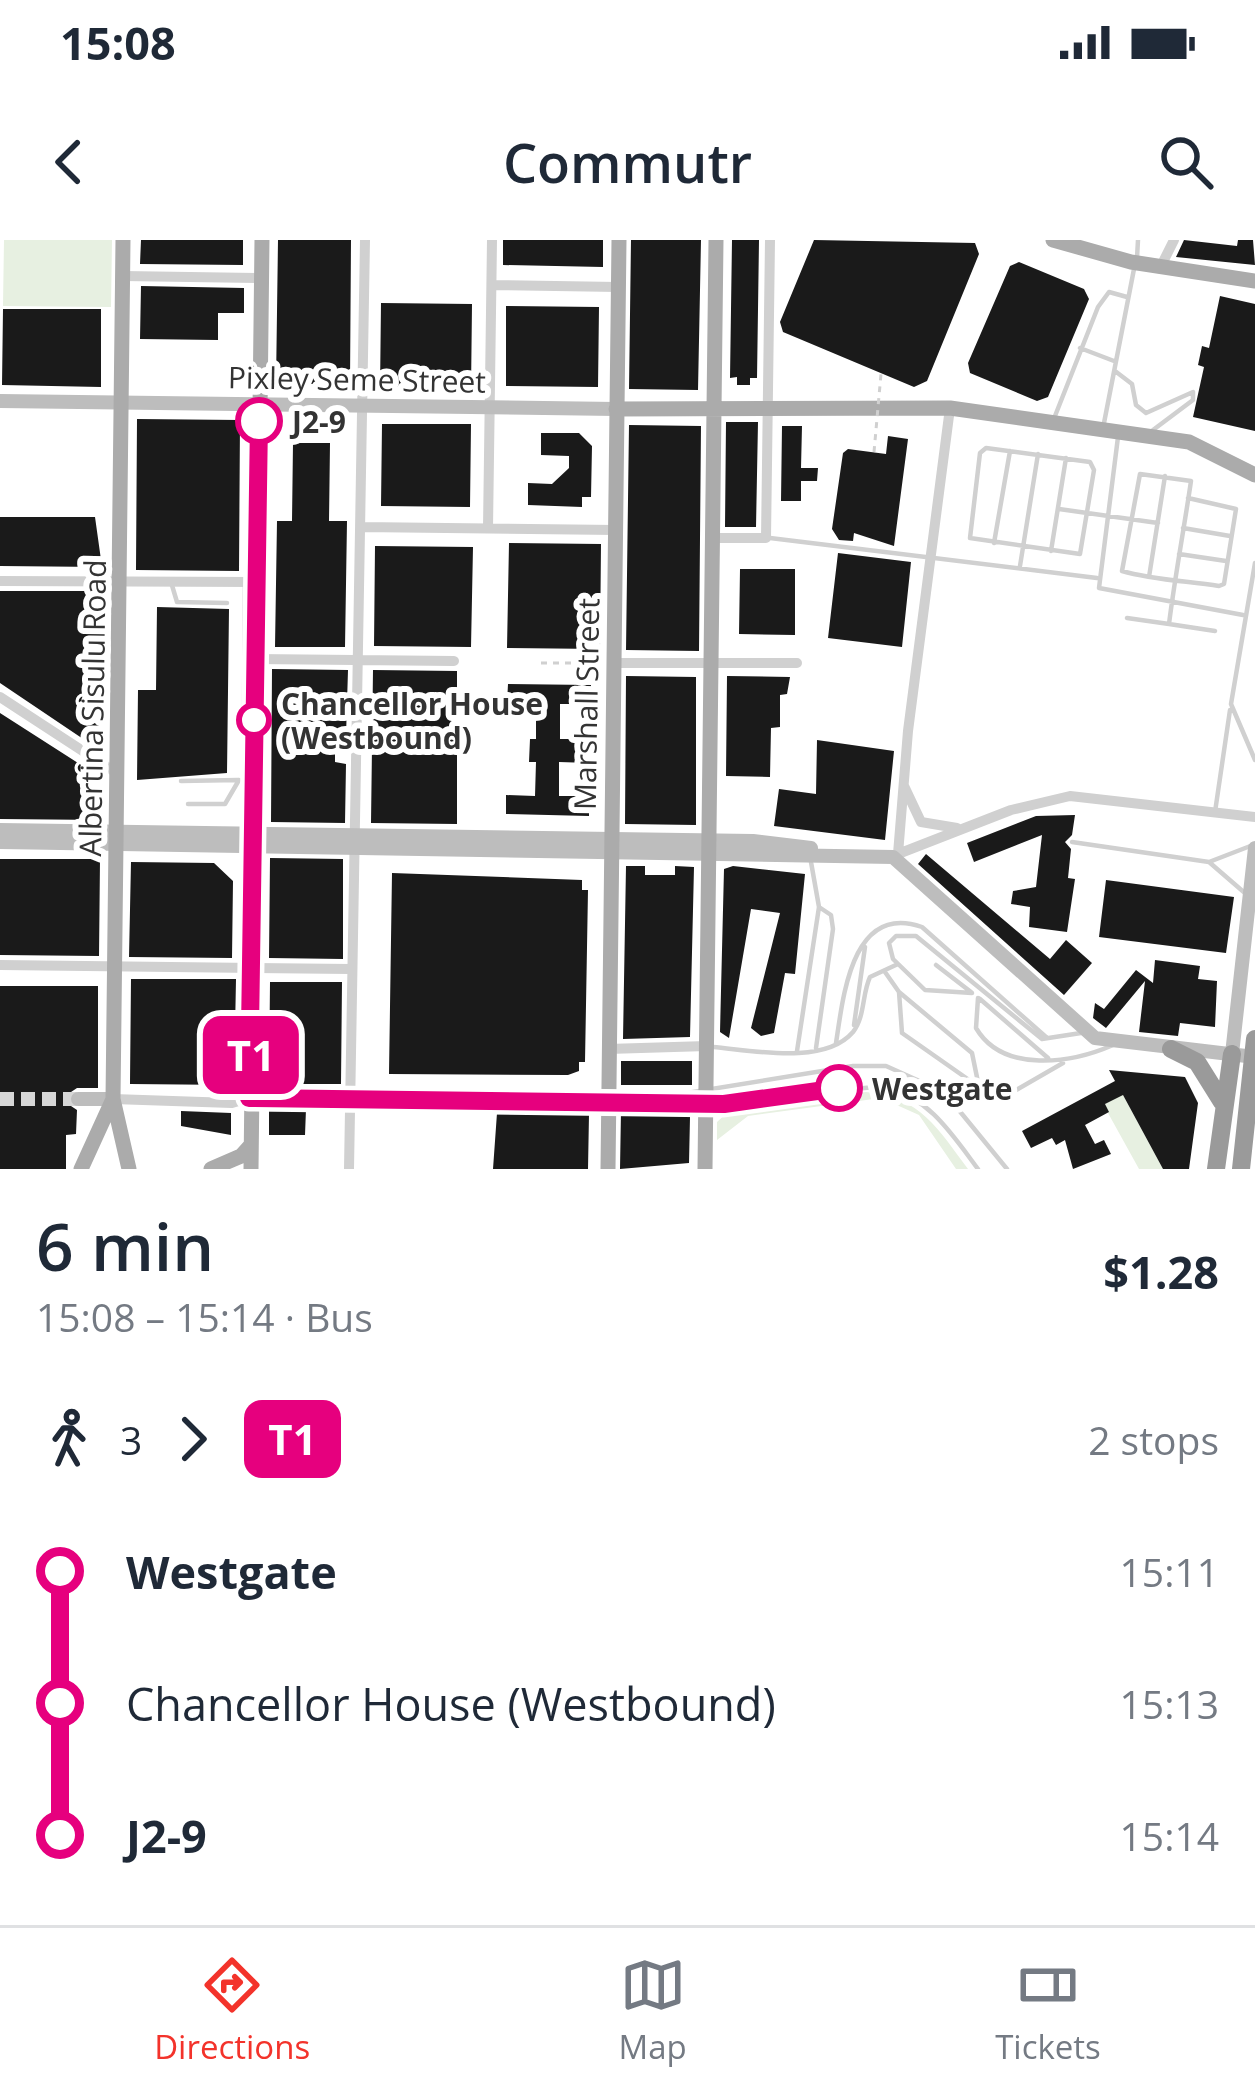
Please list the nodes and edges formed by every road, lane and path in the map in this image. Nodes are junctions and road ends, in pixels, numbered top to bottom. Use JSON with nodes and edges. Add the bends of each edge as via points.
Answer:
{"nodes":[{"id":1,"x":123,"y":240,"type":"edge"},
{"id":2,"x":262,"y":240,"type":"edge"},
{"id":3,"x":364,"y":240,"type":"edge"},
{"id":4,"x":492,"y":240,"type":"edge"},
{"id":5,"x":619,"y":240,"type":"edge"},
{"id":6,"x":716,"y":240,"type":"edge"},
{"id":7,"x":770,"y":240,"type":"edge"},
{"id":8,"x":1053,"y":240,"type":"edge"},
{"id":9,"x":1138,"y":240,"type":"edge"},
{"id":10,"x":1174,"y":240,"type":"edge"},
{"id":11,"x":1073,"y":243,"type":"edge"},
{"id":12,"x":1104,"y":248,"type":"edge"},
{"id":13,"x":1136,"y":263,"type":"junction"},
{"id":14,"x":1161,"y":266,"type":"junction"},
{"id":15,"x":123,"y":276,"type":"junction"},
{"id":16,"x":261,"y":278,"type":"junction"},
{"id":17,"x":1255,"y":280,"type":"edge"},
{"id":18,"x":492,"y":285,"type":"junction"},
{"id":19,"x":618,"y":287,"type":"junction"},
{"id":20,"x":1126,"y":297,"type":"junction"},
{"id":21,"x":1080,"y":347,"type":"junction"},
{"id":22,"x":1114,"y":361,"type":"junction"},
{"id":23,"x":1112,"y":370,"type":"junction"},
{"id":24,"x":881,"y":374,"type":"dead end"},
{"id":25,"x":1126,"y":380,"type":"junction"},
{"id":26,"x":1110,"y":384,"type":"junction"},
{"id":27,"x":0,"y":401,"type":"edge"},
{"id":28,"x":122,"y":404,"type":"junction"},
{"id":29,"x":260,"y":405,"type":"junction"},
{"id":30,"x":362,"y":406,"type":"junction"},
{"id":31,"x":489,"y":407,"type":"junction"},
{"id":32,"x":950,"y":408,"type":"junction"},
{"id":33,"x":616,"y":410,"type":"junction"},
{"id":34,"x":769,"y":410,"type":"junction"},
{"id":35,"x":713,"y":411,"type":"junction"},
{"id":36,"x":1053,"y":421,"type":"junction"},
{"id":37,"x":1111,"y":430,"type":"junction"},
{"id":38,"x":1151,"y":436,"type":"junction"},
{"id":39,"x":1010,"y":451,"type":"junction"},
{"id":40,"x":874,"y":452,"type":"dead end"},
{"id":41,"x":1038,"y":454,"type":"junction"},
{"id":42,"x":1066,"y":458,"type":"junction"},
{"id":43,"x":1165,"y":475,"type":"junction"},
{"id":44,"x":1255,"y":475,"type":"edge"},
{"id":45,"x":1188,"y":498,"type":"junction"},
{"id":46,"x":1059,"y":509,"type":"junction"},
{"id":47,"x":1087,"y":514,"type":"junction"},
{"id":48,"x":1106,"y":516,"type":"junction"},
{"id":49,"x":1128,"y":519,"type":"junction"},
{"id":50,"x":1158,"y":523,"type":"junction"},
{"id":51,"x":361,"y":527,"type":"junction"},
{"id":52,"x":488,"y":528,"type":"junction"},
{"id":53,"x":1183,"y":528,"type":"junction"},
{"id":54,"x":616,"y":530,"type":"junction"},
{"id":55,"x":1231,"y":536,"type":"junction"},
{"id":56,"x":712,"y":538,"type":"junction"},
{"id":57,"x":766,"y":538,"type":"junction"},
{"id":58,"x":994,"y":543,"type":"junction"},
{"id":59,"x":1023,"y":547,"type":"junction"},
{"id":60,"x":1051,"y":551,"type":"junction"},
{"id":61,"x":931,"y":554,"type":"junction"},
{"id":62,"x":1179,"y":554,"type":"junction"},
{"id":63,"x":1228,"y":561,"type":"junction"},
{"id":64,"x":1255,"y":562,"type":"edge"},
{"id":65,"x":1020,"y":566,"type":"junction"},
{"id":66,"x":1149,"y":577,"type":"junction"},
{"id":67,"x":1097,"y":578,"type":"junction"},
{"id":68,"x":0,"y":580,"type":"edge"},
{"id":69,"x":1175,"y":580,"type":"junction"},
{"id":70,"x":120,"y":581,"type":"junction"},
{"id":71,"x":171,"y":582,"type":"junction"},
{"id":72,"x":250,"y":582,"type":"junction"},
{"id":73,"x":1172,"y":602,"type":"junction"},
{"id":74,"x":227,"y":604,"type":"dead end"},
{"id":75,"x":1243,"y":615,"type":"junction"},
{"id":76,"x":1127,"y":618,"type":"dead end"},
{"id":77,"x":1169,"y":625,"type":"junction"},
{"id":78,"x":1215,"y":631,"type":"dead end"},
{"id":79,"x":255,"y":658,"type":"junction"},
{"id":80,"x":359,"y":661,"type":"junction"},
{"id":81,"x":454,"y":661,"type":"dead end"},
{"id":82,"x":541,"y":663,"type":"dead end"},
{"id":83,"x":614,"y":663,"type":"junction"},
{"id":84,"x":797,"y":663,"type":"dead end"},
{"id":85,"x":712,"y":664,"type":"junction"},
{"id":86,"x":0,"y":697,"type":"edge"},
{"id":87,"x":1231,"y":704,"type":"junction"},
{"id":88,"x":1255,"y":760,"type":"edge"},
{"id":89,"x":118,"y":774,"type":"junction"},
{"id":90,"x":241,"y":780,"type":"junction"},
{"id":91,"x":181,"y":781,"type":"dead end"},
{"id":92,"x":903,"y":783,"type":"junction"},
{"id":93,"x":188,"y":804,"type":"dead end"},
{"id":94,"x":1215,"y":812,"type":"junction"},
{"id":95,"x":1255,"y":817,"type":"edge"},
{"id":96,"x":962,"y":828,"type":"junction"},
{"id":97,"x":0,"y":830,"type":"edge"},
{"id":98,"x":117,"y":839,"type":"junction"},
{"id":99,"x":248,"y":840,"type":"junction"},
{"id":100,"x":0,"y":842,"type":"edge"},
{"id":101,"x":354,"y":842,"type":"junction"},
{"id":102,"x":1072,"y":842,"type":"dead end"},
{"id":103,"x":611,"y":845,"type":"junction"},
{"id":104,"x":711,"y":845,"type":"junction"},
{"id":105,"x":1255,"y":846,"type":"edge"},
{"id":106,"x":813,"y":852,"type":"junction"},
{"id":107,"x":896,"y":855,"type":"junction"},
{"id":108,"x":1209,"y":862,"type":"junction"},
{"id":109,"x":1250,"y":899,"type":"junction"},
{"id":110,"x":819,"y":907,"type":"junction"},
{"id":111,"x":865,"y":944,"type":"junction"},
{"id":112,"x":898,"y":964,"type":"junction"},
{"id":113,"x":0,"y":965,"type":"edge"},
{"id":114,"x":936,"y":965,"type":"dead end"},
{"id":115,"x":116,"y":967,"type":"junction"},
{"id":116,"x":253,"y":968,"type":"junction"},
{"id":117,"x":351,"y":968,"type":"junction"},
{"id":118,"x":885,"y":972,"type":"junction"},
{"id":119,"x":898,"y":992,"type":"junction"},
{"id":120,"x":975,"y":995,"type":"junction"},
{"id":121,"x":854,"y":1030,"type":"junction"},
{"id":122,"x":1085,"y":1032,"type":"junction"},
{"id":123,"x":1255,"y":1039,"type":"edge"},
{"id":124,"x":1049,"y":1040,"type":"junction"},
{"id":125,"x":836,"y":1043,"type":"junction"},
{"id":126,"x":1114,"y":1045,"type":"junction"},
{"id":127,"x":706,"y":1046,"type":"junction"},
{"id":128,"x":816,"y":1048,"type":"junction"},
{"id":129,"x":1171,"y":1048,"type":"junction"},
{"id":130,"x":608,"y":1049,"type":"junction"},
{"id":131,"x":797,"y":1052,"type":"junction"},
{"id":132,"x":1232,"y":1054,"type":"junction"},
{"id":133,"x":1255,"y":1057,"type":"edge"},
{"id":134,"x":1048,"y":1058,"type":"junction"},
{"id":135,"x":1063,"y":1063,"type":"junction"},
{"id":136,"x":979,"y":1087,"type":"junction"},
{"id":137,"x":706,"y":1097,"type":"junction"},
{"id":138,"x":249,"y":1098,"type":"junction"},
{"id":139,"x":78,"y":1099,"type":"tunnel mouth"},
{"id":140,"x":113,"y":1099,"type":"junction"},
{"id":141,"x":350,"y":1100,"type":"junction"},
{"id":142,"x":608,"y":1100,"type":"junction"},
{"id":143,"x":651,"y":1100,"type":"junction"},
{"id":144,"x":1224,"y":1106,"type":"junction"},
{"id":145,"x":250,"y":1146,"type":"junction"},
{"id":146,"x":81,"y":1169,"type":"edge"},
{"id":147,"x":129,"y":1169,"type":"edge"},
{"id":148,"x":211,"y":1169,"type":"edge"},
{"id":149,"x":250,"y":1169,"type":"edge"},
{"id":150,"x":349,"y":1169,"type":"edge"},
{"id":151,"x":608,"y":1169,"type":"edge"},
{"id":152,"x":705,"y":1169,"type":"edge"},
{"id":153,"x":978,"y":1169,"type":"edge"},
{"id":154,"x":1007,"y":1169,"type":"edge"},
{"id":155,"x":1216,"y":1169,"type":"edge"},
{"id":156,"x":1238,"y":1169,"type":"edge"}],
"edges":[{"from":1,"to":15,"type":"main road","name":"Albertina Sisulu Road"},
{"from":2,"to":16,"type":"main road"},
{"from":3,"to":30,"type":"street"},
{"from":4,"to":18,"type":"street"},
{"from":5,"to":19,"type":"main road","name":"Marshall Street"},
{"from":6,"to":35,"type":"main road"},
{"from":7,"to":34,"type":"street"},
{"from":8,"to":11,"type":"main road"},
{"from":9,"to":13,"type":"lane"},
{"from":10,"to":14,"type":"street"},
{"from":11,"to":12,"type":"main road"},
{"from":12,"to":13,"type":"main road"},
{"from":13,"to":14,"type":"main road"},
{"from":13,"to":20,"type":"lane"},
{"from":14,"to":17,"type":"main road"},
{"from":15,"to":16,"type":"street"},
{"from":15,"to":28,"type":"main road","name":"Albertina Sisulu Road"},
{"from":16,"to":29,"type":"main road"},
{"from":18,"to":19,"type":"street"},
{"from":18,"to":31,"type":"street"},
{"from":19,"to":33,"type":"main road","name":"Marshall Street"},
{"from":20,"to":21,"type":"lane","via":[[1105,296]]},
{"from":20,"to":22,"type":"lane"},
{"from":21,"to":22,"type":"lane"},
{"from":21,"to":36,"type":"lane"},
{"from":22,"to":23,"type":"lane"},
{"from":23,"to":25,"type":"lane"},
{"from":23,"to":26,"type":"lane"},
{"from":24,"to":40,"type":"path","bridge":true},
{"from":25,"to":26,"type":"lane"},
{"from":25,"to":38,"type":"lane","via":[[1146,413],[1194,394]]},
{"from":26,"to":37,"type":"lane"},
{"from":27,"to":28,"type":"street","name":"Pixley Seme Street"},
{"from":28,"to":29,"type":"street","name":"Pixley Seme Street"},
{"from":28,"to":70,"type":"main road","name":"Albertina Sisulu Road"},
{"from":29,"to":30,"type":"street","name":"Pixley Seme Street"},
{"from":29,"to":72,"type":"main road"},
{"from":30,"to":31,"type":"street","name":"Pixley Seme Street"},
{"from":30,"to":51,"type":"street"},
{"from":31,"to":33,"type":"street","name":"Pixley Seme Street"},
{"from":31,"to":52,"type":"street"},
{"from":32,"to":34,"type":"main road","name":"Pixley Seme Street"},
{"from":32,"to":36,"type":"main road","name":"Pixley Seme Street"},
{"from":32,"to":61,"type":"street"},
{"from":33,"to":35,"type":"main road","name":"Pixley Seme Street"},
{"from":33,"to":54,"type":"main road","name":"Marshall Street"},
{"from":34,"to":35,"type":"main road","name":"Pixley Seme Street"},
{"from":34,"to":57,"type":"street"},
{"from":35,"to":56,"type":"main road"},
{"from":36,"to":37,"type":"main road","name":"Pixley Seme Street"},
{"from":37,"to":38,"type":"main road","name":"Pixley Seme Street"},
{"from":37,"to":48,"type":"lane"},
{"from":38,"to":44,"type":"main road","name":"Pixley Seme Street","via":[[1209,449]]},
{"from":39,"to":41,"type":"lane"},
{"from":39,"to":58,"type":"lane"},
{"from":39,"to":58,"type":"lane","via":[[980,453],[968,533]]},
{"from":41,"to":42,"type":"lane"},
{"from":41,"to":59,"type":"lane"},
{"from":42,"to":46,"type":"lane"},
{"from":42,"to":47,"type":"lane","via":[[1093,465]]},
{"from":43,"to":45,"type":"lane","via":[[1191,481]]},
{"from":43,"to":49,"type":"lane","via":[[1136,477]]},
{"from":43,"to":50,"type":"lane"},
{"from":45,"to":53,"type":"lane"},
{"from":45,"to":55,"type":"lane","via":[[1235,507]]},
{"from":46,"to":47,"type":"lane"},
{"from":46,"to":60,"type":"lane"},
{"from":47,"to":48,"type":"lane"},
{"from":47,"to":60,"type":"lane","via":[[1080,554]]},
{"from":48,"to":49,"type":"lane"},
{"from":48,"to":67,"type":"lane"},
{"from":49,"to":50,"type":"lane"},
{"from":49,"to":66,"type":"lane","via":[[1122,571]]},
{"from":50,"to":66,"type":"lane"},
{"from":51,"to":52,"type":"street"},
{"from":51,"to":80,"type":"street"},
{"from":52,"to":54,"type":"street"},
{"from":53,"to":55,"type":"lane"},
{"from":53,"to":62,"type":"lane"},
{"from":54,"to":83,"type":"main road","name":"Marshall Street"},
{"from":55,"to":63,"type":"lane"},
{"from":56,"to":57,"type":"street"},
{"from":56,"to":85,"type":"main road"},
{"from":57,"to":61,"type":"lane"},
{"from":58,"to":59,"type":"lane"},
{"from":59,"to":60,"type":"lane"},
{"from":59,"to":65,"type":"lane"},
{"from":61,"to":65,"type":"lane"},
{"from":61,"to":92,"type":"street"},
{"from":62,"to":63,"type":"lane"},
{"from":62,"to":69,"type":"lane"},
{"from":63,"to":69,"type":"lane","via":[[1221,586]]},
{"from":64,"to":75,"type":"lane"},
{"from":65,"to":67,"type":"lane"},
{"from":66,"to":69,"type":"lane"},
{"from":67,"to":73,"type":"lane","via":[[1109,594]]},
{"from":68,"to":70,"type":"street"},
{"from":69,"to":73,"type":"lane"},
{"from":70,"to":71,"type":"street"},
{"from":70,"to":89,"type":"main road","name":"Albertina Sisulu Road"},
{"from":71,"to":72,"type":"street"},
{"from":71,"to":74,"type":"lane","via":[[177,602]]},
{"from":72,"to":79,"type":"main road"},
{"from":72,"to":90,"type":"lane"},
{"from":73,"to":75,"type":"lane"},
{"from":73,"to":77,"type":"lane"},
{"from":75,"to":87,"type":"lane"},
{"from":76,"to":77,"type":"lane"},
{"from":77,"to":78,"type":"lane"},
{"from":79,"to":80,"type":"street"},
{"from":79,"to":99,"type":"main road"},
{"from":80,"to":81,"type":"street"},
{"from":80,"to":101,"type":"street"},
{"from":82,"to":83,"type":"path"},
{"from":83,"to":85,"type":"street"},
{"from":83,"to":103,"type":"main road","name":"Marshall Street"},
{"from":84,"to":85,"type":"street"},
{"from":85,"to":104,"type":"main road"},
{"from":86,"to":89,"type":"street"},
{"from":87,"to":88,"type":"lane"},
{"from":87,"to":94,"type":"lane"},
{"from":89,"to":98,"type":"main road","name":"Albertina Sisulu Road"},
{"from":90,"to":91,"type":"lane"},
{"from":90,"to":93,"type":"lane","via":[[225,804]]},
{"from":90,"to":99,"type":"lane"},
{"from":92,"to":96,"type":"street","via":[[921,822]]},
{"from":92,"to":107,"type":"street"},
{"from":94,"to":95,"type":"street"},
{"from":94,"to":96,"type":"street","via":[[1070,796]]},
{"from":96,"to":107,"type":"street"},
{"from":97,"to":98,"type":"street"},
{"from":98,"to":99,"type":"street"},
{"from":98,"to":100,"type":"street"},
{"from":98,"to":115,"type":"main road","name":"Albertina Sisulu Road"},
{"from":99,"to":101,"type":"street"},
{"from":99,"to":116,"type":"main road"},
{"from":101,"to":103,"type":"street"},
{"from":101,"to":117,"type":"street"},
{"from":102,"to":108,"type":"lane"},
{"from":103,"to":104,"type":"street"},
{"from":103,"to":130,"type":"main road","name":"Marshall Street"},
{"from":104,"to":106,"type":"street"},
{"from":104,"to":127,"type":"main road"},
{"from":105,"to":108,"type":"lane"},
{"from":105,"to":109,"type":"street"},
{"from":106,"to":107,"type":"street"},
{"from":106,"to":110,"type":"lane"},
{"from":107,"to":122,"type":"street"},
{"from":108,"to":109,"type":"lane"},
{"from":109,"to":132,"type":"street"},
{"from":110,"to":128,"type":"lane","via":[[833,929]]},
{"from":110,"to":131,"type":"lane"},
{"from":111,"to":121,"type":"lane"},
{"from":111,"to":124,"type":"lane","via":[[894,925],[922,927]]},
{"from":111,"to":125,"type":"lane","via":[[849,963]]},
{"from":112,"to":118,"type":"lane"},
{"from":112,"to":120,"type":"lane","via":[[931,992]]},
{"from":112,"to":124,"type":"lane","via":[[889,943],[916,936]]},
{"from":113,"to":115,"type":"street"},
{"from":114,"to":120,"type":"lane"},
{"from":115,"to":116,"type":"street"},
{"from":115,"to":140,"type":"main road","name":"Albertina Sisulu Road"},
{"from":116,"to":117,"type":"street"},
{"from":116,"to":138,"type":"main road"},
{"from":117,"to":141,"type":"street"},
{"from":118,"to":119,"type":"lane"},
{"from":118,"to":121,"type":"lane","via":[[866,982]]},
{"from":119,"to":136,"type":"lane","via":[[971,1053]]},
{"from":119,"to":136,"type":"lane","via":[[902,1033]]},
{"from":120,"to":134,"type":"lane"},
{"from":120,"to":134,"type":"lane","via":[[974,1024],[984,1040],[1006,1055]]},
{"from":121,"to":125,"type":"lane"},
{"from":122,"to":124,"type":"lane"},
{"from":122,"to":126,"type":"street"},
{"from":123,"to":156,"type":"highway","bridge":true},
{"from":125,"to":128,"type":"lane"},
{"from":126,"to":129,"type":"street"},
{"from":126,"to":135,"type":"lane"},
{"from":127,"to":130,"type":"street"},
{"from":127,"to":131,"type":"lane"},
{"from":127,"to":137,"type":"main road"},
{"from":128,"to":131,"type":"lane"},
{"from":129,"to":132,"type":"street"},
{"from":129,"to":144,"type":"highway","via":[[1207,1071]]},
{"from":130,"to":142,"type":"main road","name":"Marshall Street"},
{"from":132,"to":133,"type":"street"},
{"from":132,"to":144,"type":"highway"},
{"from":134,"to":135,"type":"lane"},
{"from":135,"to":136,"type":"lane","via":[[1010,1094]]},
{"from":137,"to":143,"type":"lane"},
{"from":137,"to":143,"type":"lane"},
{"from":137,"to":152,"type":"main road"},
{"from":137,"to":153,"type":"lane","via":[[752,1103],[885,1086],[924,1103]]},
{"from":137,"to":154,"type":"lane","via":[[853,1066],[904,1070],[944,1091]]},
{"from":138,"to":140,"type":"street"},
{"from":138,"to":141,"type":"lane"},
{"from":138,"to":145,"type":"main road"},
{"from":139,"to":140,"type":"street"},
{"from":140,"to":146,"type":"main road","name":"Albertina Sisulu Road"},
{"from":140,"to":147,"type":"main road"},
{"from":141,"to":142,"type":"lane"},
{"from":141,"to":150,"type":"street"},
{"from":142,"to":143,"type":"lane"},
{"from":142,"to":151,"type":"main road","name":"Marshall Street"},
{"from":144,"to":155,"type":"highway"},
{"from":145,"to":148,"type":"main road"},
{"from":145,"to":149,"type":"main road"}]}
